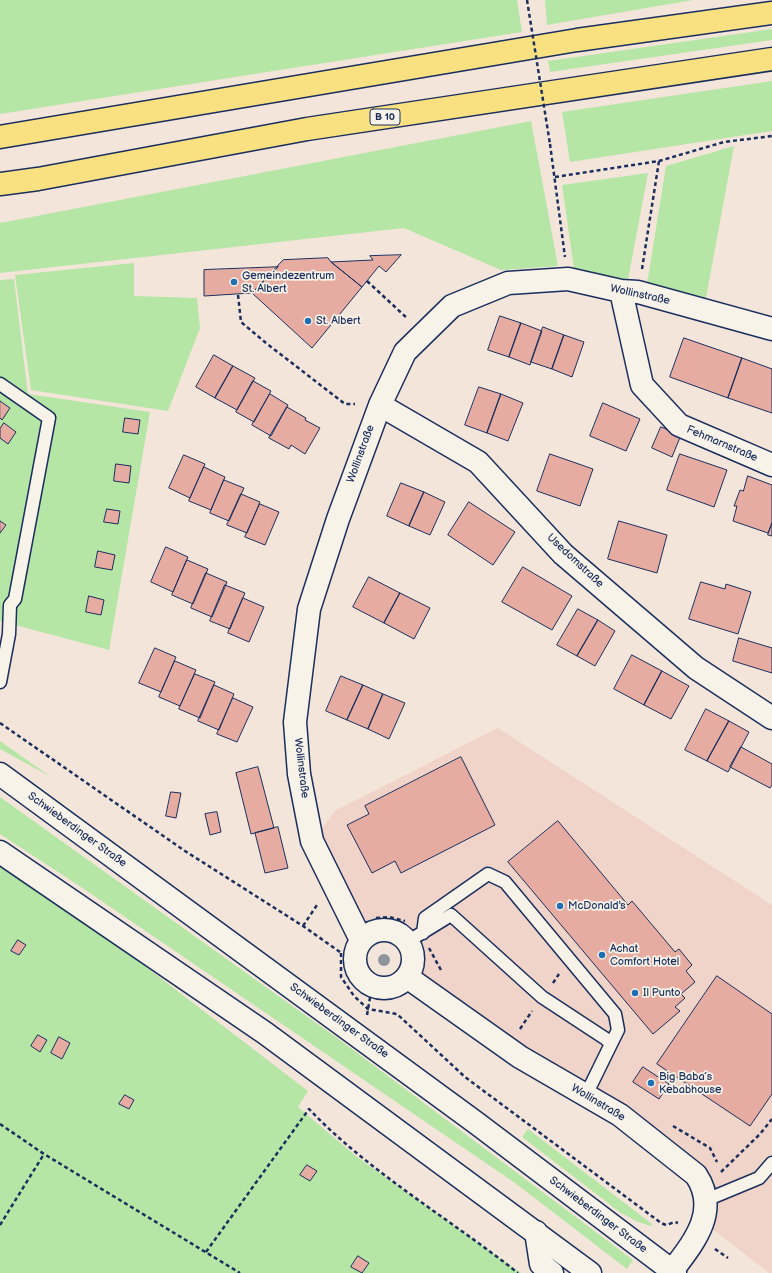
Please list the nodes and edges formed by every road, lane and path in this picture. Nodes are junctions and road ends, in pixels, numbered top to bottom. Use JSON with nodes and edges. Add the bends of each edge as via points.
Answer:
{"nodes":[{"id":1,"x":527,"y":0,"type":"edge"},
{"id":2,"x":772,"y":13,"type":"edge"},
{"id":3,"x":772,"y":59,"type":"edge"},
{"id":4,"x":772,"y":136,"type":"edge"},
{"id":5,"x":0,"y":137,"type":"edge"},
{"id":6,"x":659,"y":161,"type":"junction"},
{"id":7,"x":555,"y":177,"type":"junction"},
{"id":8,"x":0,"y":184,"type":"edge"},
{"id":9,"x":568,"y":279,"type":"junction"},
{"id":10,"x":367,"y":281,"type":"dead end"},
{"id":11,"x":630,"y":292,"type":"junction"},
{"id":12,"x":238,"y":294,"type":"dead end"},
{"id":13,"x":403,"y":316,"type":"dead end"},
{"id":14,"x":772,"y":328,"type":"edge"},
{"id":15,"x":0,"y":384,"type":"edge"},
{"id":16,"x":380,"y":405,"type":"junction"},
{"id":17,"x":772,"y":465,"type":"edge"},
{"id":18,"x":5,"y":602,"type":"edge"},
{"id":19,"x":0,"y":682,"type":"edge"},
{"id":20,"x":772,"y":718,"type":"edge"},
{"id":21,"x":0,"y":723,"type":"edge"},
{"id":22,"x":0,"y":774,"type":"edge"},
{"id":23,"x":0,"y":852,"type":"edge"},
{"id":24,"x":415,"y":937,"type":"junction"},
{"id":25,"x":361,"y":940,"type":"junction"},
{"id":26,"x":347,"y":958,"type":"junction"},
{"id":27,"x":407,"y":977,"type":"junction"},
{"id":28,"x":372,"y":986,"type":"junction"},
{"id":29,"x":368,"y":1009,"type":"junction"},
{"id":30,"x":611,"y":1044,"type":"junction"},
{"id":31,"x":586,"y":1095,"type":"junction"},
{"id":32,"x":772,"y":1119,"type":"edge"},
{"id":33,"x":0,"y":1124,"type":"edge"},
{"id":34,"x":44,"y":1154,"type":"junction"},
{"id":35,"x":772,"y":1163,"type":"edge"},
{"id":36,"x":721,"y":1172,"type":"dead end"},
{"id":37,"x":706,"y":1200,"type":"junction"},
{"id":38,"x":661,"y":1223,"type":"dead end"},
{"id":39,"x":0,"y":1225,"type":"edge"},
{"id":40,"x":536,"y":1232,"type":"junction"},
{"id":41,"x":206,"y":1252,"type":"junction"},
{"id":42,"x":672,"y":1272,"type":"edge"},
{"id":43,"x":240,"y":1273,"type":"edge"},
{"id":44,"x":518,"y":1273,"type":"edge"},
{"id":45,"x":552,"y":1273,"type":"edge"},
{"id":46,"x":590,"y":1273,"type":"edge"}],
"edges":[{"from":1,"to":7,"type":"path","bridge":true},
{"from":2,"to":5,"type":"highway","via":[[577,40]]},
{"from":3,"to":8,"type":"highway","number":"B 10","via":[[307,129]]},
{"from":4,"to":6,"type":"path","via":[[724,142]]},
{"from":6,"to":7,"type":"path"},
{"from":6,"to":11,"type":"path"},
{"from":7,"to":9,"type":"path"},
{"from":9,"to":11,"type":"street","name":"Wollinstraße"},
{"from":9,"to":16,"type":"street","name":"Wollinstraße","via":[[508,283],[452,306],[405,352]]},
{"from":10,"to":13,"type":"path"},
{"from":11,"to":14,"type":"street","name":"Wollinstraße"},
{"from":11,"to":17,"type":"street","name":"Fehmarnstraße","via":[[642,385],[679,425]]},
{"from":12,"to":16,"type":"path","via":[[241,322],[266,343],[345,404]]},
{"from":15,"to":18,"type":"lane","via":[[49,418],[15,599]]},
{"from":16,"to":20,"type":"street","name":"Usedomstraße","via":[[478,462],[563,554],[696,668]]},
{"from":16,"to":25,"type":"street","name":"Wollinstraße","via":[[338,519],[309,609],[295,722],[299,774],[312,841]]},
{"from":18,"to":19,"type":"lane","via":[[9,634]]},
{"from":21,"to":26,"type":"path","via":[[185,851],[303,926]]},
{"from":22,"to":42,"type":"street","name":"Schwieberdinger Straße","via":[[468,1117]]},
{"from":23,"to":40,"type":"street","via":[[265,1033]]},
{"from":24,"to":25,"type":"street","via":[[382,929],[369,933]]},
{"from":24,"to":27,"type":"street","via":[[412,967]]},
{"from":24,"to":30,"type":"lane","via":[[451,915],[542,997]]},
{"from":24,"to":30,"type":"lane","via":[[425,918],[488,874],[504,882],[615,1014],[618,1030]]},
{"from":25,"to":26,"type":"street","via":[[355,951]]},
{"from":26,"to":28,"type":"street","via":[[360,977]]},
{"from":26,"to":29,"type":"path","via":[[341,977],[354,996]]},
{"from":27,"to":28,"type":"street","via":[[397,985],[385,988]]},
{"from":27,"to":31,"type":"street","name":"Wollinstraße","via":[[520,1058]]},
{"from":28,"to":29,"type":"path"},
{"from":29,"to":38,"type":"path","via":[[397,1014],[465,1077]]},
{"from":30,"to":31,"type":"lane"},
{"from":31,"to":37,"type":"street","name":"Wollinstraße","via":[[620,1115],[696,1175],[704,1187]]},
{"from":32,"to":36,"type":"path"},
{"from":33,"to":34,"type":"path"},
{"from":34,"to":39,"type":"path"},
{"from":34,"to":41,"type":"path"},
{"from":35,"to":37,"type":"lane","via":[[759,1178]]},
{"from":37,"to":42,"type":"street","name":"Wollinstraße","via":[[703,1222]]},
{"from":40,"to":45,"type":"street","via":[[541,1264]]},
{"from":40,"to":46,"type":"street"},
{"from":41,"to":43,"type":"path"},
{"from":41,"to":44,"type":"path","via":[[309,1109],[328,1130]]}]}
